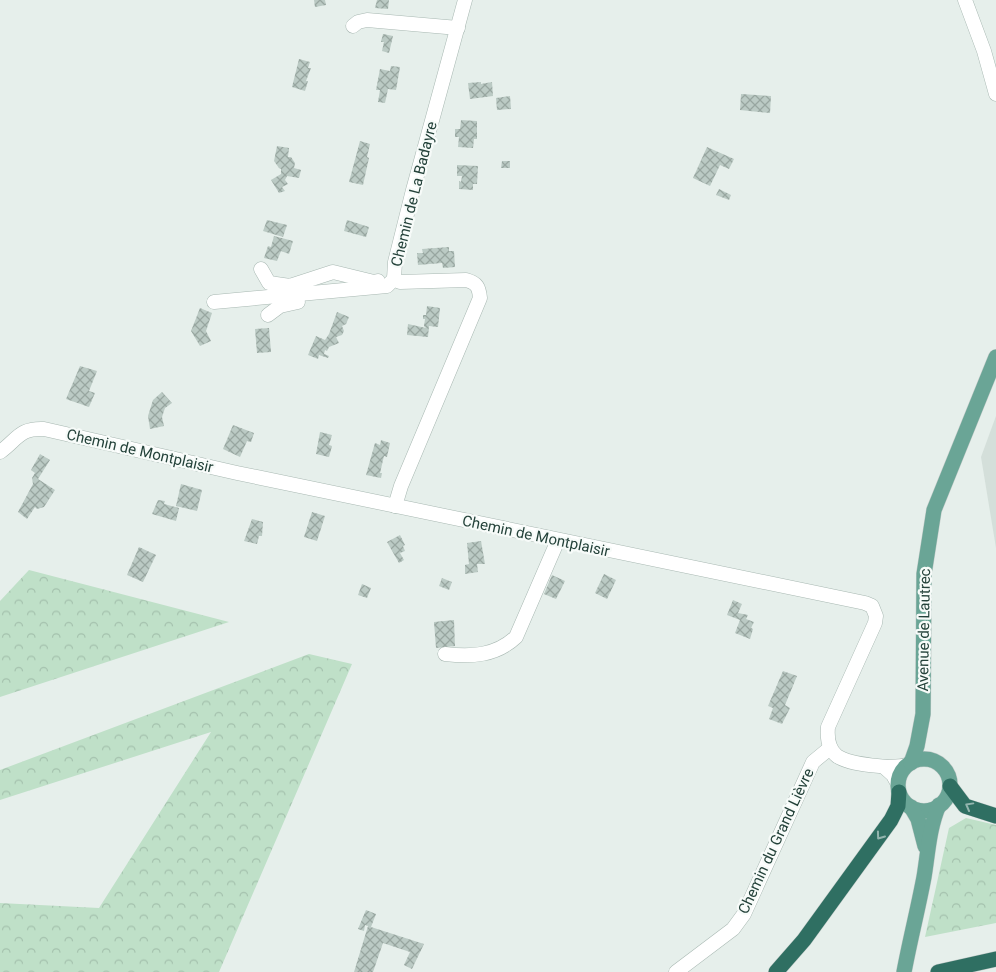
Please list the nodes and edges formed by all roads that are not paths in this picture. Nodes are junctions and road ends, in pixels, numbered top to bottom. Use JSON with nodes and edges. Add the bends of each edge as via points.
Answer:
{"nodes":[{"id":1,"x":465,"y":0,"type":"edge"},
{"id":2,"x":965,"y":0,"type":"edge"},
{"id":3,"x":353,"y":26,"type":"dead end"},
{"id":4,"x":458,"y":28,"type":"junction"},
{"id":5,"x":996,"y":94,"type":"edge"},
{"id":6,"x":262,"y":269,"type":"dead end"},
{"id":7,"x":394,"y":279,"type":"junction"},
{"id":8,"x":324,"y":292,"type":"junction"},
{"id":9,"x":214,"y":302,"type":"dead end"},
{"id":10,"x":268,"y":315,"type":"dead end"},
{"id":11,"x":996,"y":357,"type":"edge"},
{"id":12,"x":0,"y":452,"type":"edge"},
{"id":13,"x":395,"y":506,"type":"junction"},
{"id":14,"x":558,"y":540,"type":"junction"},
{"id":15,"x":445,"y":654,"type":"dead end"},
{"id":16,"x":923,"y":714,"type":"junction"},
{"id":17,"x":830,"y":748,"type":"junction"},
{"id":18,"x":937,"y":762,"type":"junction"},
{"id":19,"x":909,"y":764,"type":"junction"},
{"id":20,"x":884,"y":767,"type":"junction"},
{"id":21,"x":950,"y":786,"type":"junction"},
{"id":22,"x":899,"y":788,"type":"junction"},
{"id":23,"x":939,"y":806,"type":"junction"},
{"id":24,"x":911,"y":807,"type":"junction"},
{"id":25,"x":996,"y":816,"type":"edge"},
{"id":26,"x":926,"y":860,"type":"junction"},
{"id":27,"x":996,"y":959,"type":"edge"},
{"id":28,"x":676,"y":972,"type":"edge"},
{"id":29,"x":776,"y":972,"type":"edge"},
{"id":30,"x":904,"y":972,"type":"edge"},
{"id":31,"x":938,"y":972,"type":"edge"}],
"edges":[{"from":1,"to":4,"type":"street","name":"Chemin de La Badayre"},
{"from":2,"to":5,"type":"street"},
{"from":3,"to":4,"type":"street","via":[[367,20]]},
{"from":4,"to":7,"type":"street","name":"Chemin de La Badayre","via":[[395,262]]},
{"from":6,"to":7,"type":"street","via":[[269,283],[290,286],[333,272],[374,282]]},
{"from":7,"to":8,"type":"street","via":[[387,286]]},
{"from":7,"to":13,"type":"street","name":"Chemin de La Badayre","via":[[400,282],[466,280],[479,288],[480,298]]},
{"from":8,"to":9,"type":"street"},
{"from":8,"to":10,"type":"street","via":[[309,300],[280,306]]},
{"from":11,"to":16,"type":"main road","name":"Avenue de Lautrec","via":[[934,510],[924,574]]},
{"from":12,"to":13,"type":"street","name":"Chemin de Montplaisir","via":[[25,430],[44,429]]},
{"from":13,"to":14,"type":"street","name":"Chemin de Montplaisir"},
{"from":14,"to":15,"type":"street","via":[[516,637],[486,654]]},
{"from":14,"to":17,"type":"street","name":"Chemin de Montplaisir","via":[[872,606],[875,624],[828,727]]},
{"from":16,"to":18,"type":"main road","via":[[928,742]]},
{"from":16,"to":19,"type":"main road","name":"Avenue de Lautrec","via":[[917,746]]},
{"from":17,"to":20,"type":"street","via":[[846,760]]},
{"from":17,"to":28,"type":"street","name":"Chemin du Grand Lièvre","via":[[812,762],[744,914],[733,929]]},
{"from":18,"to":19,"type":"main road","via":[[924,759]]},
{"from":18,"to":21,"type":"main road","via":[[947,772]]},
{"from":19,"to":20,"type":"street"},
{"from":19,"to":22,"type":"main road","via":[[900,777]]},
{"from":20,"to":22,"type":"street","via":[[893,775]]},
{"from":21,"to":23,"type":"main road"},
{"from":25,"to":21,"type":"highway","one_way":true,"via":[[966,806]]},
{"from":22,"to":24,"type":"main road","via":[[902,798]]},
{"from":22,"to":29,"type":"highway","one_way":true,"via":[[898,806],[892,820],[804,940]]},
{"from":23,"to":24,"type":"main road","via":[[925,811]]},
{"from":23,"to":26,"type":"main road"},
{"from":24,"to":26,"type":"main road","via":[[922,831]]},
{"from":26,"to":30,"type":"main road"},
{"from":27,"to":31,"type":"highway"}]}
